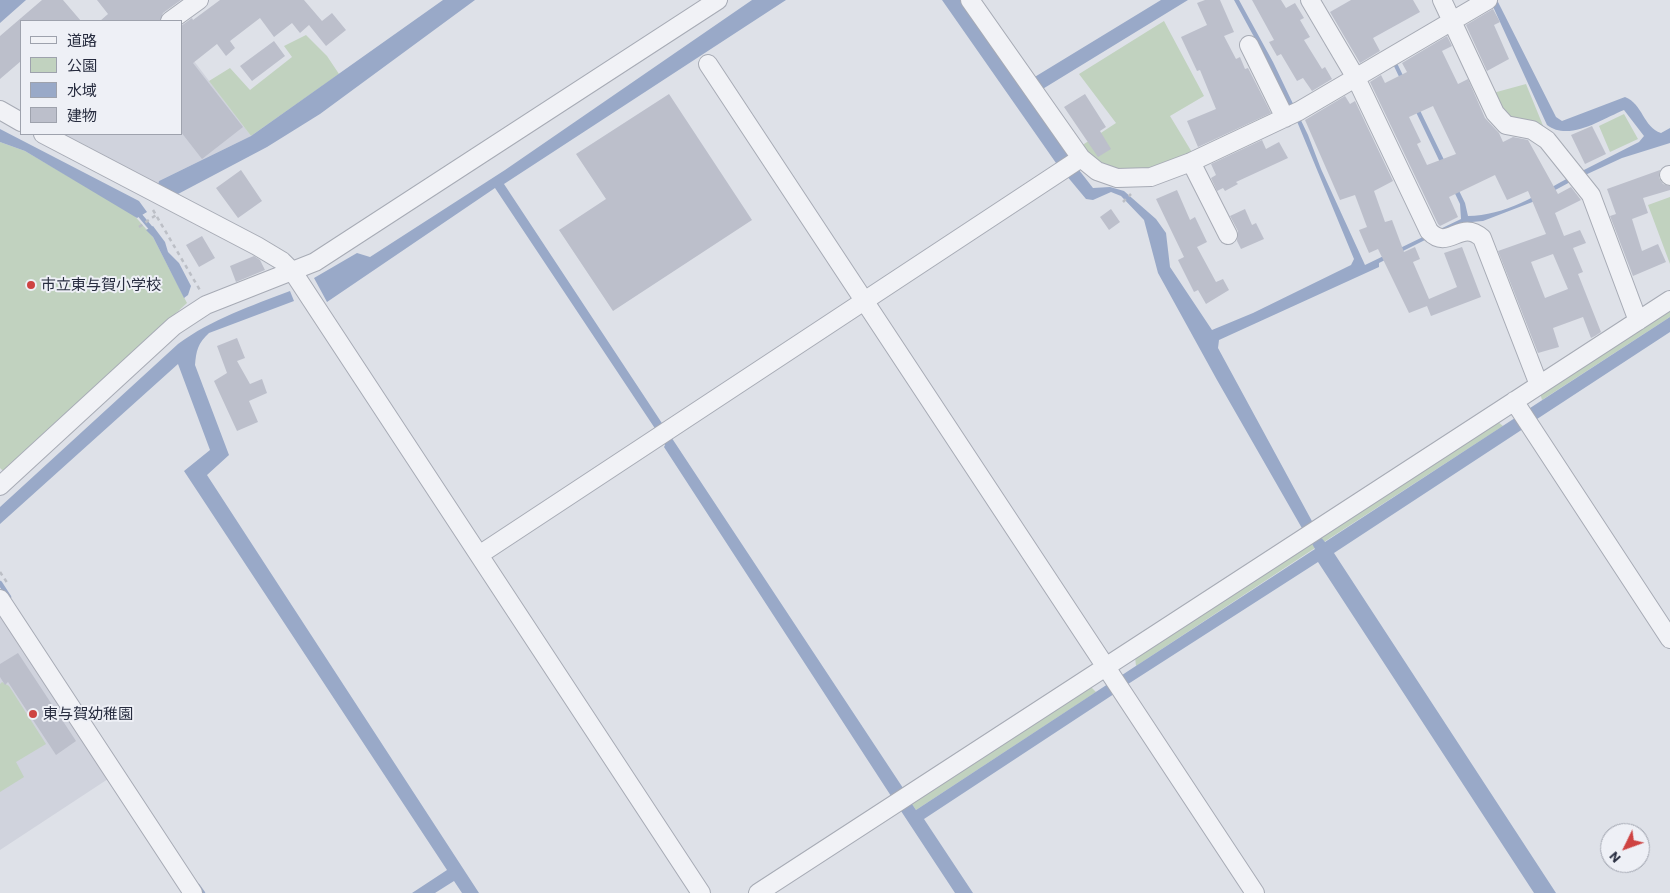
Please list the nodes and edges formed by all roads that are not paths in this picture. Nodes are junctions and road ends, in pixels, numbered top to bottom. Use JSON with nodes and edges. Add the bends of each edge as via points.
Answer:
{"nodes":[{"id":1,"x":199,"y":0,"type":"edge"},
{"id":2,"x":718,"y":0,"type":"edge"},
{"id":3,"x":970,"y":0,"type":"edge"},
{"id":4,"x":1310,"y":0,"type":"edge"},
{"id":5,"x":1442,"y":0,"type":"edge"},
{"id":6,"x":1487,"y":0,"type":"edge"},
{"id":7,"x":171,"y":20,"type":"edge"},
{"id":8,"x":1452,"y":21,"type":"junction"},
{"id":9,"x":1250,"y":45,"type":"dead end"},
{"id":10,"x":708,"y":64,"type":"dead end"},
{"id":11,"x":1356,"y":78,"type":"junction"},
{"id":12,"x":0,"y":110,"type":"edge"},
{"id":13,"x":1292,"y":115,"type":"junction"},
{"id":14,"x":20,"y":121,"type":"edge"},
{"id":15,"x":45,"y":135,"type":"edge"},
{"id":16,"x":1191,"y":162,"type":"junction"},
{"id":17,"x":1071,"y":164,"type":"junction"},
{"id":18,"x":1228,"y":234,"type":"dead end"},
{"id":19,"x":293,"y":272,"type":"junction"},
{"id":20,"x":1670,"y":300,"type":"edge"},
{"id":21,"x":865,"y":301,"type":"junction"},
{"id":22,"x":1638,"y":320,"type":"junction"},
{"id":23,"x":1539,"y":385,"type":"junction"},
{"id":24,"x":1522,"y":413,"type":"junction"},
{"id":25,"x":0,"y":486,"type":"edge"},
{"id":26,"x":479,"y":555,"type":"junction"},
{"id":27,"x":0,"y":599,"type":"edge"},
{"id":28,"x":1670,"y":639,"type":"edge"},
{"id":29,"x":1114,"y":678,"type":"junction"},
{"id":30,"x":193,"y":893,"type":"edge"},
{"id":31,"x":701,"y":893,"type":"edge"},
{"id":32,"x":758,"y":893,"type":"edge"},
{"id":33,"x":1255,"y":893,"type":"edge"}],
"edges":[{"from":1,"to":7,"type":"street"},
{"from":2,"to":19,"type":"street","via":[[338,248]]},
{"from":3,"to":17,"type":"street"},
{"from":4,"to":11,"type":"street"},
{"from":5,"to":8,"type":"street"},
{"from":6,"to":8,"type":"street"},
{"from":8,"to":11,"type":"street"},
{"from":8,"to":22,"type":"street","via":[[1495,112],[1506,125],[1532,130],[1547,140],[1591,195]]},
{"from":9,"to":13,"type":"street"},
{"from":10,"to":21,"type":"street"},
{"from":11,"to":13,"type":"street"},
{"from":11,"to":23,"type":"street","via":[[1429,232],[1444,239],[1466,230],[1482,238]]},
{"from":12,"to":14,"type":"street"},
{"from":13,"to":16,"type":"street"},
{"from":15,"to":19,"type":"street","via":[[265,251]]},
{"from":16,"to":17,"type":"street","via":[[1151,177],[1117,178]]},
{"from":16,"to":18,"type":"street"},
{"from":17,"to":21,"type":"street"},
{"from":19,"to":25,"type":"street","via":[[206,305],[174,326]]},
{"from":19,"to":26,"type":"street"},
{"from":20,"to":22,"type":"street"},
{"from":21,"to":26,"type":"street"},
{"from":21,"to":29,"type":"street"},
{"from":22,"to":23,"type":"street"},
{"from":23,"to":24,"type":"street"},
{"from":24,"to":28,"type":"street"},
{"from":24,"to":29,"type":"street"},
{"from":26,"to":31,"type":"street"},
{"from":27,"to":30,"type":"street"},
{"from":29,"to":32,"type":"street","via":[[912,793]]},
{"from":29,"to":33,"type":"street"}]}
